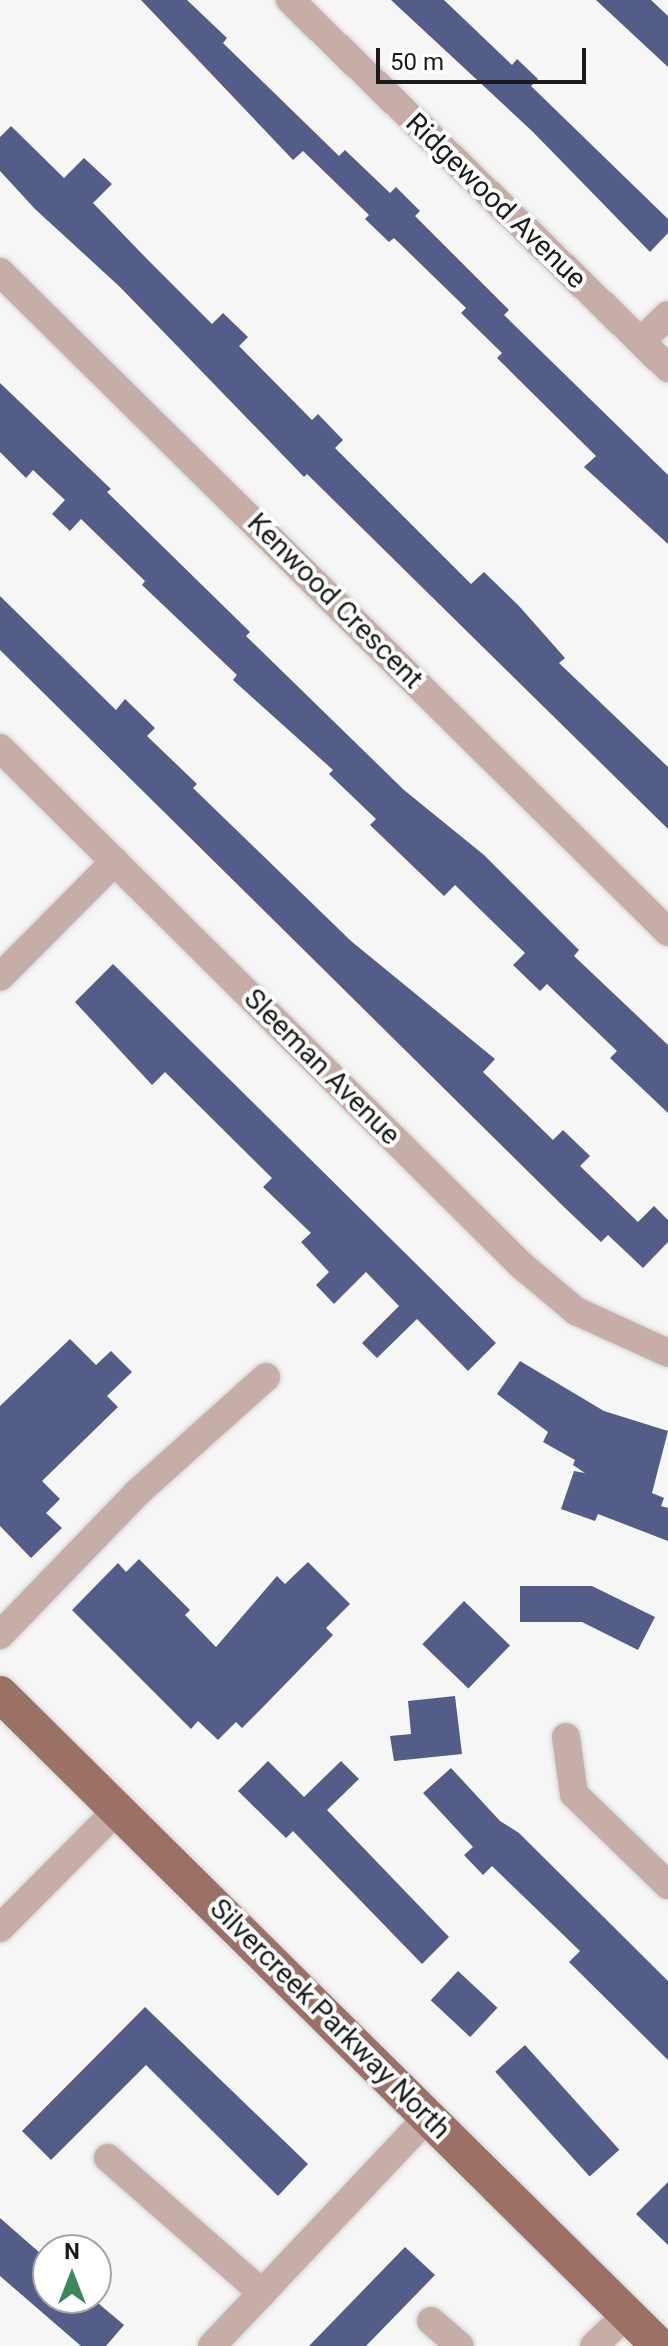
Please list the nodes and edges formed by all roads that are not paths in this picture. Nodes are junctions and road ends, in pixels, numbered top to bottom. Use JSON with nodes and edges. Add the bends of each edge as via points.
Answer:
{"nodes":[{"id":1,"x":290,"y":0,"type":"edge"},
{"id":2,"x":0,"y":272,"type":"edge"},
{"id":3,"x":668,"y":315,"type":"edge"},
{"id":4,"x":641,"y":341,"type":"junction"},
{"id":5,"x":668,"y":368,"type":"edge"},
{"id":6,"x":0,"y":748,"type":"edge"},
{"id":7,"x":115,"y":861,"type":"junction"},
{"id":8,"x":668,"y":932,"type":"edge"},
{"id":9,"x":0,"y":977,"type":"edge"},
{"id":10,"x":668,"y":1353,"type":"edge"},
{"id":11,"x":266,"y":1377,"type":"dead end"},
{"id":12,"x":0,"y":1635,"type":"edge"},
{"id":13,"x":0,"y":1694,"type":"edge"},
{"id":14,"x":566,"y":1737,"type":"dead end"},
{"id":15,"x":118,"y":1809,"type":"junction"},
{"id":16,"x":668,"y":1885,"type":"edge"},
{"id":17,"x":0,"y":1928,"type":"edge"},
{"id":18,"x":428,"y":2117,"type":"junction"},
{"id":19,"x":108,"y":2158,"type":"dead end"},
{"id":20,"x":262,"y":2293,"type":"junction"},
{"id":21,"x":627,"y":2314,"type":"junction"},
{"id":22,"x":431,"y":2321,"type":"dead end"},
{"id":23,"x":212,"y":2346,"type":"edge"},
{"id":24,"x":460,"y":2346,"type":"edge"},
{"id":25,"x":594,"y":2346,"type":"edge"},
{"id":26,"x":659,"y":2346,"type":"edge"}],
"edges":[{"from":1,"to":4,"type":"street","name":"Ridgewood Avenue"},
{"from":2,"to":8,"type":"street","name":"Kenwood Crescent"},
{"from":3,"to":4,"type":"street"},
{"from":4,"to":5,"type":"street","name":"Ridgewood Avenue"},
{"from":6,"to":7,"type":"street","name":"Sleeman Avenue"},
{"from":7,"to":9,"type":"street"},
{"from":7,"to":10,"type":"street","name":"Sleeman Avenue","via":[[521,1265],[576,1311]]},
{"from":11,"to":12,"type":"street","via":[[138,1492]]},
{"from":13,"to":15,"type":"main road","name":"Silvercreek Parkway North"},
{"from":14,"to":16,"type":"street","via":[[574,1794]]},
{"from":15,"to":17,"type":"street"},
{"from":15,"to":18,"type":"main road","name":"Silvercreek Parkway North"},
{"from":18,"to":20,"type":"street"},
{"from":18,"to":21,"type":"main road","name":"Silvercreek Parkway North"},
{"from":19,"to":20,"type":"street"},
{"from":20,"to":23,"type":"street"},
{"from":21,"to":25,"type":"street"},
{"from":21,"to":26,"type":"main road","name":"Silvercreek Parkway North"},
{"from":22,"to":24,"type":"street"}]}
